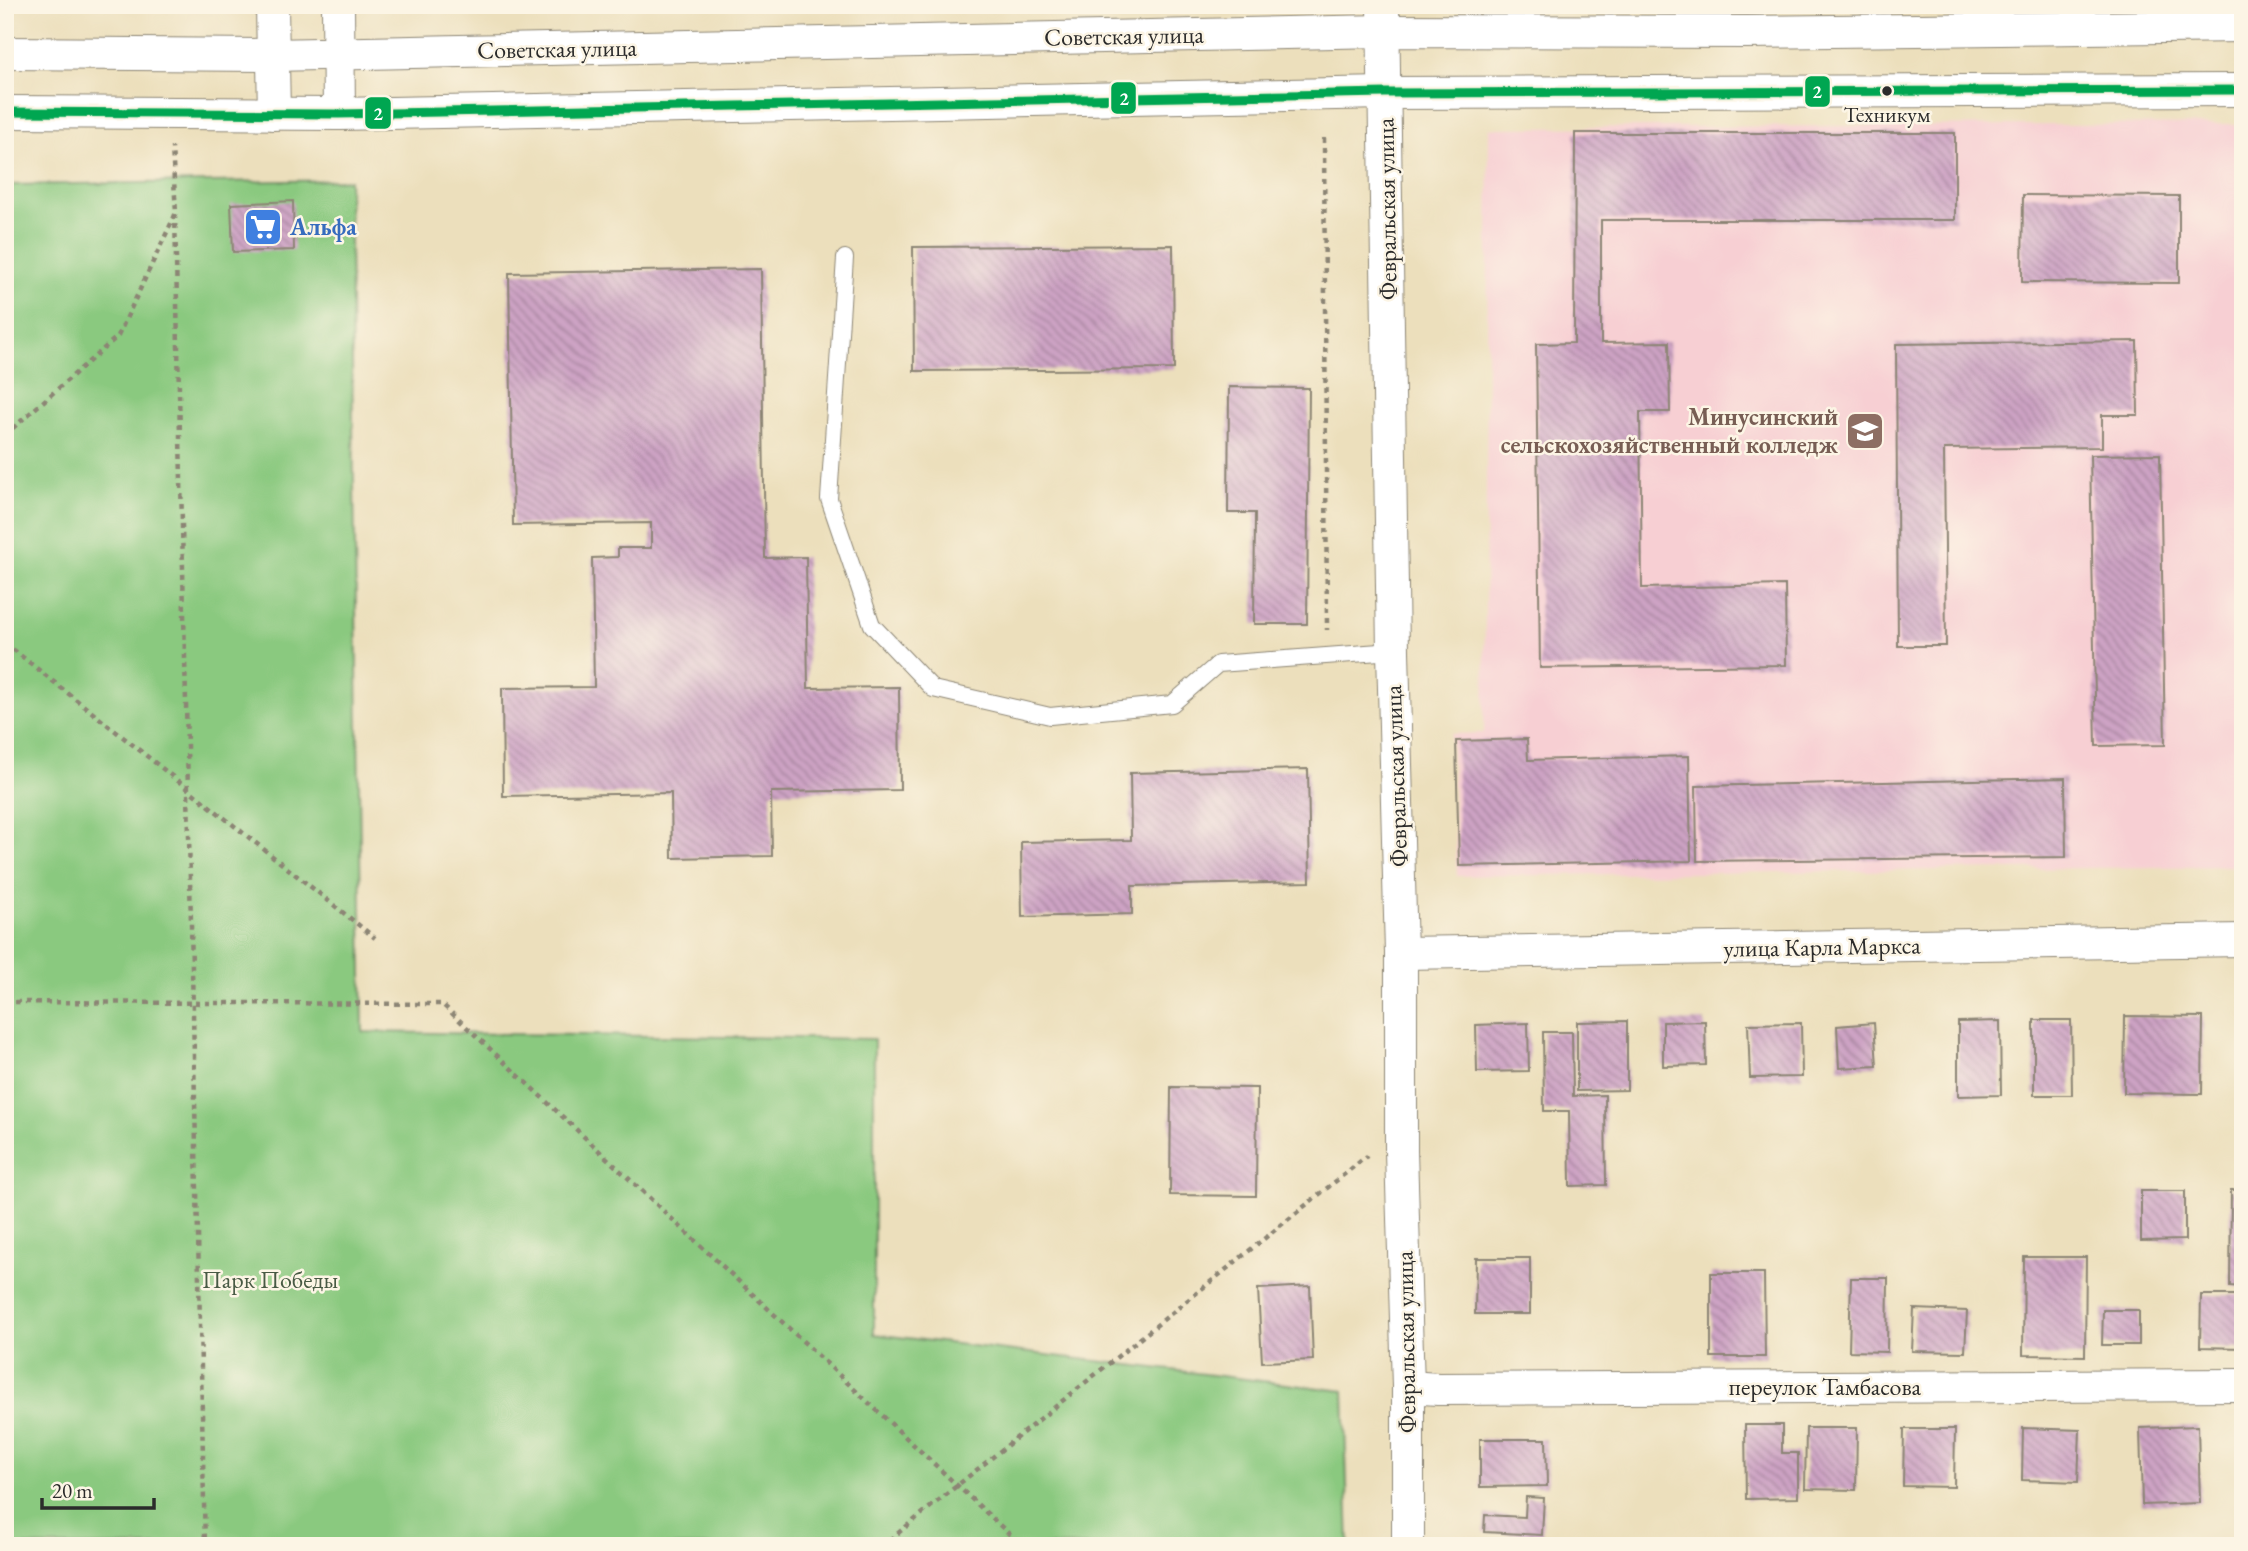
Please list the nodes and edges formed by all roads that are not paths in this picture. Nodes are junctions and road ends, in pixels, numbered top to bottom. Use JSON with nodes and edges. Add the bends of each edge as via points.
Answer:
{"nodes":[{"id":1,"x":272,"y":5,"type":"edge"},
{"id":2,"x":338,"y":5,"type":"edge"},
{"id":3,"x":1383,"y":18,"type":"edge"},
{"id":4,"x":2243,"y":26,"type":"edge"},
{"id":5,"x":5,"y":53,"type":"edge"},
{"id":6,"x":338,"y":54,"type":"junction"},
{"id":7,"x":272,"y":55,"type":"junction"},
{"id":8,"x":2243,"y":90,"type":"edge"},
{"id":9,"x":1385,"y":93,"type":"junction"},
{"id":10,"x":5,"y":112,"type":"edge"},
{"id":11,"x":274,"y":114,"type":"junction"},
{"id":12,"x":339,"y":114,"type":"junction"},
{"id":13,"x":845,"y":258,"type":"dead end"},
{"id":14,"x":1393,"y":651,"type":"junction"},
{"id":15,"x":2243,"y":940,"type":"edge"},
{"id":16,"x":1401,"y":953,"type":"junction"},
{"id":17,"x":2243,"y":1385,"type":"edge"},
{"id":18,"x":1408,"y":1387,"type":"junction"},
{"id":19,"x":1408,"y":1546,"type":"edge"}],
"edges":[{"from":1,"to":7,"type":"street"},
{"from":2,"to":6,"type":"street"},
{"from":3,"to":4,"type":"street","name":"Советская улица","via":[[1746,32]]},
{"from":3,"to":6,"type":"street","name":"Советская улица"},
{"from":3,"to":9,"type":"street","name":"Февральская улица"},
{"from":5,"to":7,"type":"street","name":"Советская улица"},
{"from":6,"to":7,"type":"street","name":"Советская улица"},
{"from":6,"to":12,"type":"street"},
{"from":7,"to":11,"type":"street"},
{"from":8,"to":9,"type":"street"},
{"from":9,"to":12,"type":"street"},
{"from":9,"to":14,"type":"street","name":"Февральская улица"},
{"from":10,"to":11,"type":"street"},
{"from":11,"to":12,"type":"street"},
{"from":13,"to":14,"type":"lane","via":[[829,499],[872,625],[933,690],[1050,716],[1172,704],[1218,664]]},
{"from":14,"to":16,"type":"street","name":"Февральская улица"},
{"from":15,"to":16,"type":"street","name":"улица Карла Маркса"},
{"from":16,"to":18,"type":"street","name":"Февральская улица"},
{"from":17,"to":18,"type":"street","name":"переулок Тамбасова"},
{"from":18,"to":19,"type":"street","name":"Февральская улица"}]}
